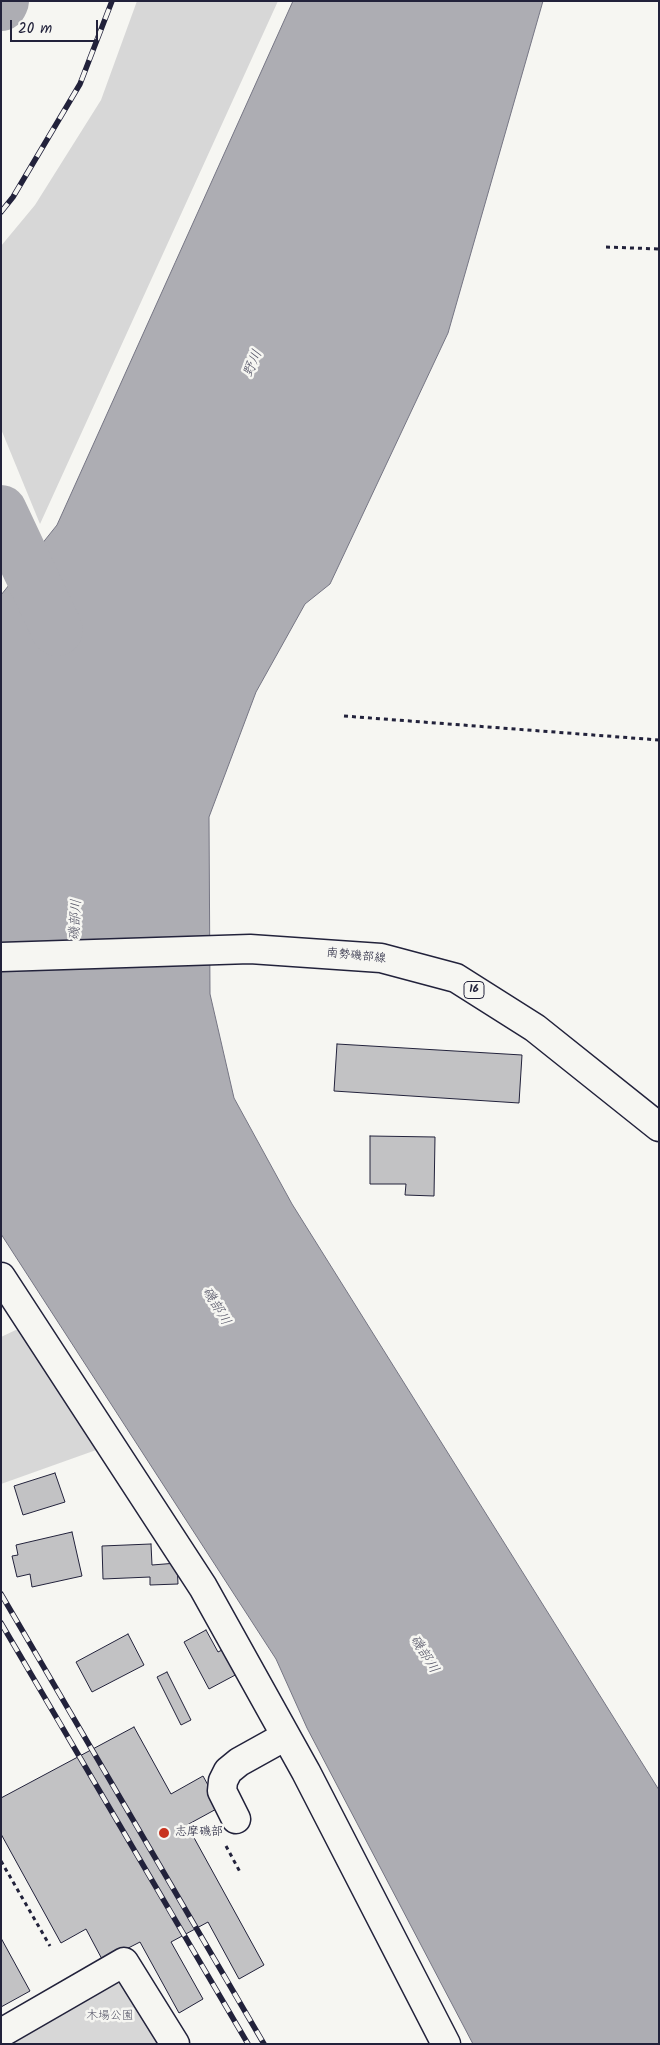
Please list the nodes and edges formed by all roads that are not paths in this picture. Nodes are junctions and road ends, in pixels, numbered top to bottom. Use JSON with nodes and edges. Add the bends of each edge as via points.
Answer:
{"nodes":[{"id":1,"x":1,"y":957,"type":"edge"},
{"id":2,"x":659,"y":1127,"type":"edge"},
{"id":3,"x":1,"y":1276,"type":"edge"},
{"id":4,"x":284,"y":1737,"type":"junction"},
{"id":5,"x":236,"y":1818,"type":"dead end"},
{"id":6,"x":1,"y":2033,"type":"edge"},
{"id":7,"x":175,"y":2044,"type":"edge"},
{"id":8,"x":446,"y":2044,"type":"edge"}],
"edges":[{"from":1,"to":2,"type":"street","name":"南勢磯部線","number":"16","via":[[250,949],[380,958],[456,978],[535,1028]]},
{"from":3,"to":4,"type":"street","via":[[203,1587]]},
{"from":4,"to":5,"type":"street","via":[[228,1771],[222,1791]]},
{"from":4,"to":8,"type":"street","via":[[306,1772]]},
{"from":6,"to":7,"type":"street","via":[[124,1962]]}]}
